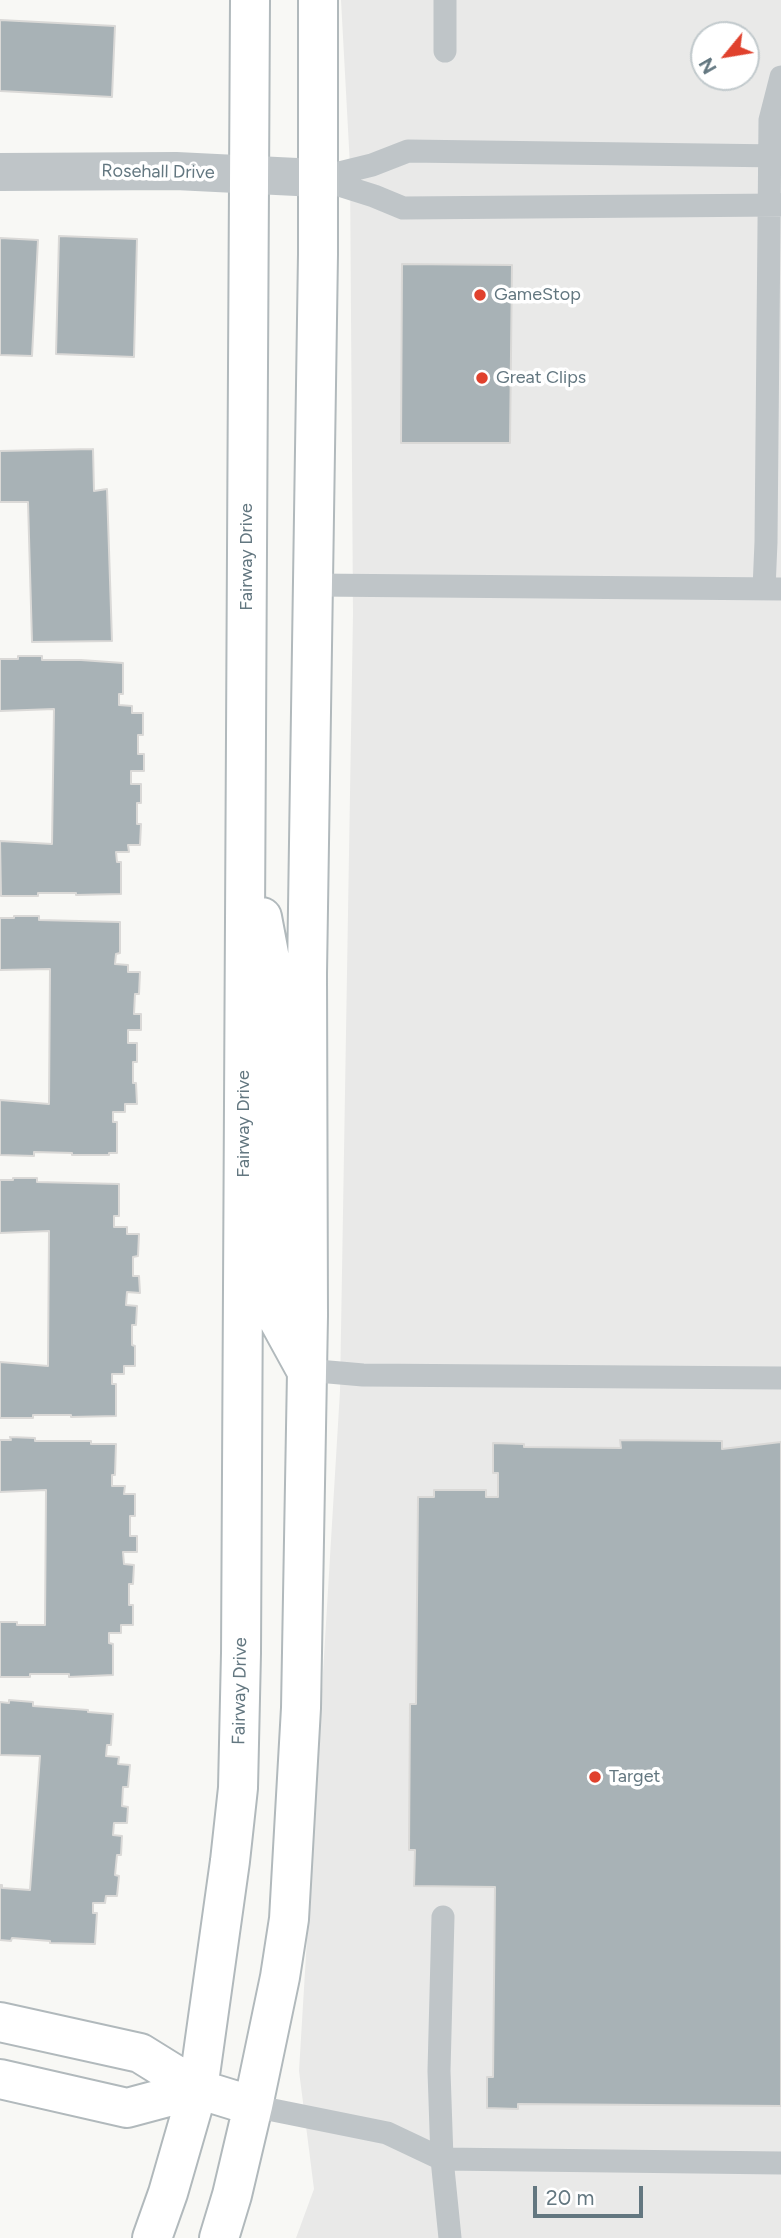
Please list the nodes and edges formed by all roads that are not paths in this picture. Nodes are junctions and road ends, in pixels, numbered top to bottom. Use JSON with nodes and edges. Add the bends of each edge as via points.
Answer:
{"nodes":[{"id":1,"x":250,"y":0,"type":"edge"},
{"id":2,"x":318,"y":0,"type":"edge"},
{"id":3,"x":445,"y":0,"type":"edge"},
{"id":4,"x":445,"y":51,"type":"dead end"},
{"id":5,"x":781,"y":77,"type":"edge"},
{"id":6,"x":775,"y":156,"type":"edge"},
{"id":7,"x":0,"y":172,"type":"edge"},
{"id":8,"x":248,"y":173,"type":"junction"},
{"id":9,"x":317,"y":178,"type":"junction"},
{"id":10,"x":775,"y":204,"type":"edge"},
{"id":11,"x":314,"y":584,"type":"junction"},
{"id":12,"x":772,"y":589,"type":"edge"},
{"id":13,"x":246,"y":836,"type":"junction"},
{"id":14,"x":306,"y":1370,"type":"junction"},
{"id":15,"x":781,"y":1378,"type":"edge"},
{"id":16,"x":443,"y":1917,"type":"dead end"},
{"id":17,"x":0,"y":2022,"type":"edge"},
{"id":18,"x":0,"y":2079,"type":"edge"},
{"id":19,"x":198,"y":2089,"type":"junction"},
{"id":20,"x":253,"y":2106,"type":"junction"},
{"id":21,"x":442,"y":2159,"type":"junction"},
{"id":22,"x":781,"y":2163,"type":"edge"},
{"id":23,"x":152,"y":2238,"type":"edge"},
{"id":24,"x":219,"y":2238,"type":"edge"},
{"id":25,"x":450,"y":2238,"type":"edge"}],
"edges":[{"from":1,"to":8,"type":"main road","name":"Fairway Drive"},
{"from":2,"to":9,"type":"main road"},
{"from":3,"to":4,"type":"lane"},
{"from":5,"to":6,"type":"lane","via":[[770,120]]},
{"from":6,"to":9,"type":"lane","via":[[408,151],[372,166]]},
{"from":6,"to":10,"type":"lane"},
{"from":7,"to":8,"type":"street","name":"Rosehall Drive"},
{"from":8,"to":9,"type":"street","name":"Rosehall Drive"},
{"from":8,"to":13,"type":"main road","name":"Fairway Drive"},
{"from":9,"to":10,"type":"lane","via":[[403,208]]},
{"from":9,"to":11,"type":"main road"},
{"from":10,"to":12,"type":"lane"},
{"from":11,"to":12,"type":"lane"},
{"from":11,"to":14,"type":"main road"},
{"from":13,"to":14,"type":"main road","via":[[275,985],[278,1319]]},
{"from":13,"to":19,"type":"main road","name":"Fairway Drive","via":[[238,1788]]},
{"from":14,"to":15,"type":"lane","via":[[363,1375]]},
{"from":14,"to":20,"type":"main road","via":[[301,1708],[289,1919]]},
{"from":16,"to":21,"type":"lane"},
{"from":17,"to":19,"type":"main road","via":[[140,2053]]},
{"from":18,"to":19,"type":"main road","via":[[127,2108]]},
{"from":19,"to":20,"type":"main road"},
{"from":19,"to":23,"type":"main road","name":"Fairway Drive"},
{"from":20,"to":21,"type":"lane","via":[[387,2133]]},
{"from":20,"to":24,"type":"main road"},
{"from":21,"to":22,"type":"lane"},
{"from":21,"to":25,"type":"lane"}]}
